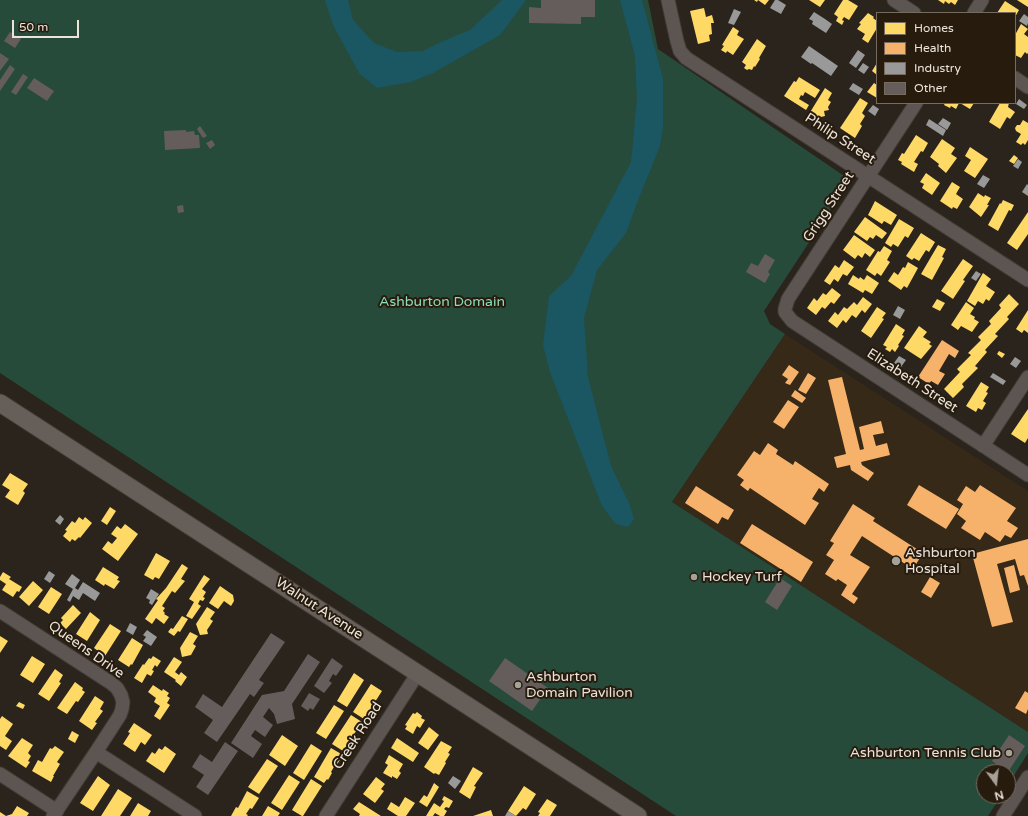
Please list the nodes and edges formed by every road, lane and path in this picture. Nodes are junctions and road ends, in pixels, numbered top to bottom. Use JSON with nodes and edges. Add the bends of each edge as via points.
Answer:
{"nodes":[{"id":1,"x":668,"y":0,"type":"edge"},
{"id":2,"x":894,"y":0,"type":"edge"},
{"id":3,"x":982,"y":0,"type":"edge"},
{"id":4,"x":912,"y":12,"type":"edge"},
{"id":5,"x":975,"y":12,"type":"edge"},
{"id":6,"x":1016,"y":79,"type":"edge"},
{"id":7,"x":1028,"y":86,"type":"edge"},
{"id":8,"x":915,"y":104,"type":"edge"},
{"id":9,"x":868,"y":176,"type":"junction"},
{"id":10,"x":1028,"y":280,"type":"edge"},
{"id":11,"x":785,"y":309,"type":"joint"},
{"id":12,"x":1028,"y":377,"type":"edge"},
{"id":13,"x":0,"y":403,"type":"edge"},
{"id":14,"x":983,"y":446,"type":"junction"},
{"id":15,"x":1028,"y":475,"type":"edge"},
{"id":16,"x":0,"y":611,"type":"edge"},
{"id":17,"x":418,"y":674,"type":"junction"},
{"id":18,"x":96,"y":752,"type":"junction"},
{"id":19,"x":0,"y":774,"type":"edge"},
{"id":20,"x":1028,"y":777,"type":"edge"},
{"id":21,"x":55,"y":814,"type":"edge"},
{"id":22,"x":195,"y":816,"type":"edge"},
{"id":23,"x":326,"y":816,"type":"edge"},
{"id":24,"x":638,"y":816,"type":"edge"},
{"id":25,"x":1003,"y":816,"type":"edge"}],
"edges":[{"from":1,"to":9,"type":"street","name":"Philip Street","via":[[680,51],[686,58]]},
{"from":2,"to":4,"type":"street"},
{"from":3,"to":5,"type":"street"},
{"from":6,"to":7,"type":"street"},
{"from":8,"to":9,"type":"street","name":"Grigg Street"},
{"from":9,"to":10,"type":"street","name":"Philip Street"},
{"from":9,"to":11,"type":"street","name":"Grigg Street","via":[[788,299]]},
{"from":11,"to":14,"type":"street","name":"Elizabeth Street","via":[[792,321]]},
{"from":12,"to":14,"type":"street"},
{"from":13,"to":17,"type":"main road","name":"Walnut Avenue"},
{"from":14,"to":15,"type":"street","name":"Elizabeth Street"},
{"from":16,"to":18,"type":"street","name":"Queens Drive","via":[[117,688],[123,702],[122,709]]},
{"from":17,"to":23,"type":"street","name":"Creek Road"},
{"from":17,"to":24,"type":"main road","name":"Walnut Avenue"},
{"from":18,"to":21,"type":"street","name":"Queens Drive"},
{"from":18,"to":22,"type":"street"},
{"from":19,"to":21,"type":"street"},
{"from":20,"to":25,"type":"street"}]}
